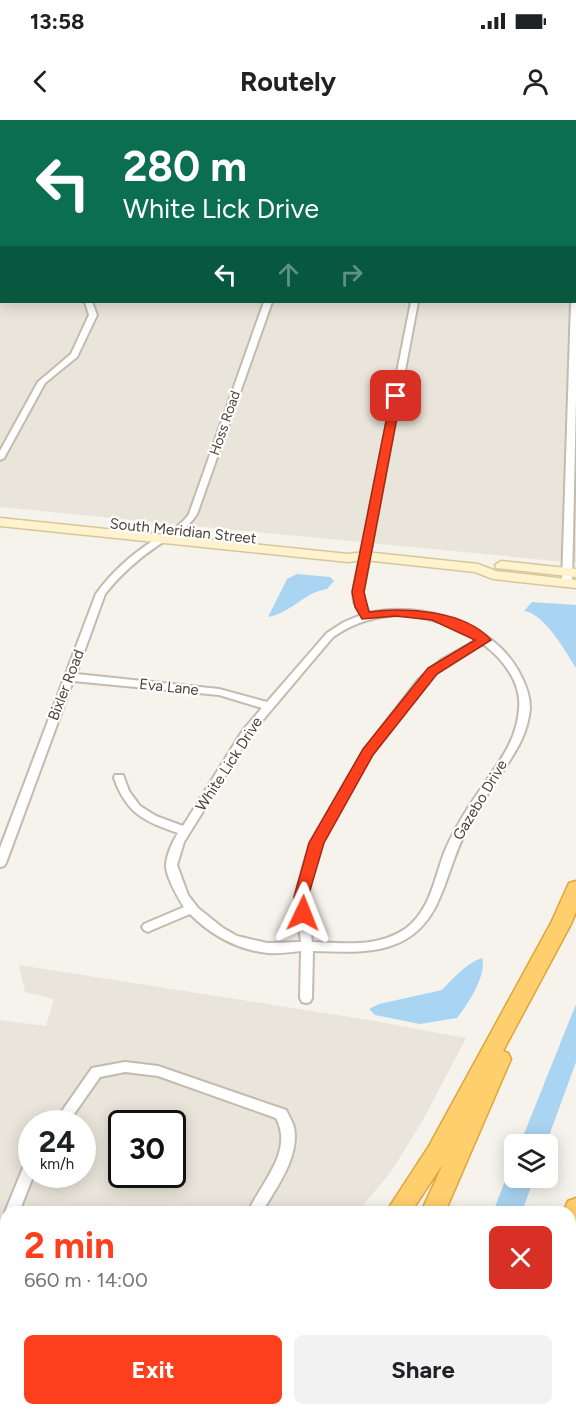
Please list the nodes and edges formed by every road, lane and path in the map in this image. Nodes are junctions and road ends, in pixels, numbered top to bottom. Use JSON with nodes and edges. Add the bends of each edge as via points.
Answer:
{"nodes":[{"id":1,"x":89,"y":303,"type":"edge"},
{"id":2,"x":268,"y":303,"type":"edge"},
{"id":3,"x":415,"y":303,"type":"edge"},
{"id":4,"x":575,"y":303,"type":"edge"},
{"id":5,"x":0,"y":458,"type":"edge"},
{"id":6,"x":0,"y":512,"type":"edge"},
{"id":7,"x":0,"y":522,"type":"edge"},
{"id":8,"x":170,"y":535,"type":"junction"},
{"id":9,"x":365,"y":556,"type":"junction"},
{"id":10,"x":572,"y":578,"type":"edge"},
{"id":11,"x":366,"y":616,"type":"junction"},
{"id":12,"x":484,"y":640,"type":"junction"},
{"id":13,"x":69,"y":677,"type":"junction"},
{"id":14,"x":268,"y":706,"type":"junction"},
{"id":15,"x":119,"y":778,"type":"dead end"},
{"id":16,"x":185,"y":831,"type":"junction"},
{"id":17,"x":1,"y":856,"type":"edge"},
{"id":18,"x":576,"y":888,"type":"edge"},
{"id":19,"x":191,"y":909,"type":"junction"},
{"id":20,"x":147,"y":927,"type":"dead end"},
{"id":21,"x":307,"y":946,"type":"junction"},
{"id":22,"x":540,"y":963,"type":"junction"},
{"id":23,"x":306,"y":998,"type":"dead end"},
{"id":24,"x":69,"y":1110,"type":"edge"},
{"id":25,"x":22,"y":1188,"type":"edge"},
{"id":26,"x":14,"y":1206,"type":"edge"},
{"id":27,"x":258,"y":1206,"type":"edge"},
{"id":28,"x":402,"y":1206,"type":"edge"},
{"id":29,"x":436,"y":1206,"type":"edge"}],
"edges":[{"from":1,"to":5,"type":"street","via":[[92,322],[74,355],[42,382]]},
{"from":2,"to":8,"type":"street","name":"Hoss Road","via":[[193,514]]},
{"from":3,"to":9,"type":"street"},
{"from":4,"to":10,"type":"street"},
{"from":6,"to":8,"type":"main road","name":"South Meridian Street"},
{"from":7,"to":8,"type":"main road","name":"South Meridian Street"},
{"from":8,"to":9,"type":"main road","name":"South Meridian Street","via":[[348,558]]},
{"from":8,"to":13,"type":"street","name":"Bixler Road","via":[[101,594]]},
{"from":9,"to":10,"type":"main road","name":"South Meridian Street","via":[[478,568],[493,575]]},
{"from":9,"to":11,"type":"street","via":[[358,592]]},
{"from":11,"to":12,"type":"street","name":"White Lick Drive","via":[[423,614],[456,624]]},
{"from":11,"to":14,"type":"street","name":"White Lick Drive","via":[[330,635]]},
{"from":12,"to":21,"type":"street","via":[[444,662],[422,682],[354,775],[316,843],[306,872],[301,897]]},
{"from":12,"to":21,"type":"street","name":"Gazebo Drive","via":[[506,659],[518,677],[525,700],[524,721],[514,745],[471,809],[448,856],[429,914],[411,931],[378,946],[351,950]]},
{"from":13,"to":14,"type":"street","name":"Eva Lane","via":[[219,692]]},
{"from":13,"to":17,"type":"street","name":"Bixler Road"},
{"from":14,"to":16,"type":"street","name":"White Lick Drive","via":[[247,732]]},
{"from":15,"to":16,"type":"street","via":[[125,797],[135,809]]},
{"from":16,"to":19,"type":"street","name":"White Lick Drive","via":[[171,865],[184,902]]},
{"from":18,"to":22,"type":"highway"},
{"from":19,"to":20,"type":"street"},
{"from":19,"to":21,"type":"street","name":"White Lick Drive","via":[[229,939],[268,948]]},
{"from":21,"to":23,"type":"street"},
{"from":22,"to":28,"type":"highway","via":[[437,1154]]},
{"from":22,"to":29,"type":"highway"},
{"from":24,"to":27,"type":"street","via":[[96,1072],[125,1068],[158,1071],[281,1114],[288,1123],[289,1145]]},
{"from":25,"to":26,"type":"street"}]}
